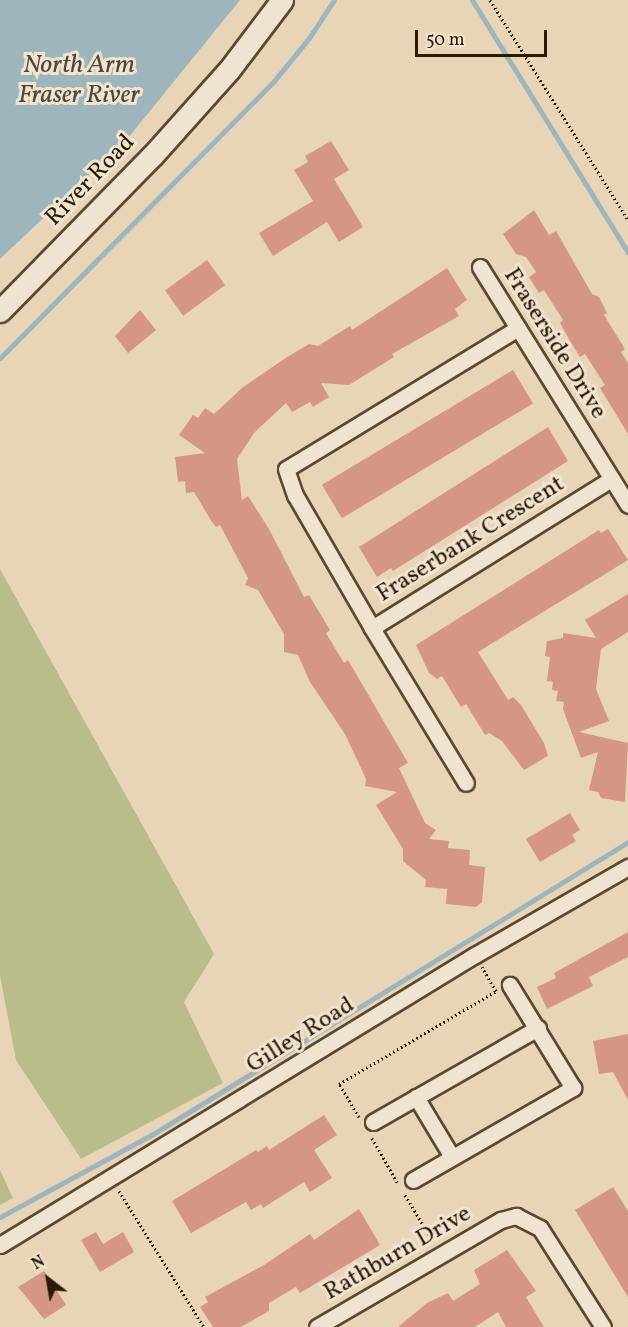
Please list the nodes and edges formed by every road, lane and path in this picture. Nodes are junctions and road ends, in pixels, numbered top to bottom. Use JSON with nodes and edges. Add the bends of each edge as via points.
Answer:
{"nodes":[{"id":1,"x":282,"y":0,"type":"edge"},
{"id":2,"x":490,"y":0,"type":"edge"},
{"id":3,"x":628,"y":220,"type":"edge"},
{"id":4,"x":480,"y":267,"type":"dead end"},
{"id":5,"x":0,"y":311,"type":"edge"},
{"id":6,"x":518,"y":328,"type":"junction"},
{"id":7,"x":611,"y":479,"type":"junction"},
{"id":8,"x":628,"y":505,"type":"edge"},
{"id":9,"x":372,"y":628,"type":"junction"},
{"id":10,"x":466,"y":783,"type":"dead end"},
{"id":11,"x":628,"y":867,"type":"edge"},
{"id":12,"x":510,"y":986,"type":"dead end"},
{"id":13,"x":538,"y":1028,"type":"junction"},
{"id":14,"x":416,"y":1097,"type":"junction"},
{"id":15,"x":373,"y":1122,"type":"dead end"},
{"id":16,"x":452,"y":1158,"type":"junction"},
{"id":17,"x":111,"y":1179,"type":"junction"},
{"id":18,"x":413,"y":1180,"type":"dead end"},
{"id":19,"x":0,"y":1245,"type":"edge"},
{"id":20,"x":204,"y":1327,"type":"edge"},
{"id":21,"x":317,"y":1327,"type":"edge"},
{"id":22,"x":603,"y":1327,"type":"edge"}],
"edges":[{"from":1,"to":5,"type":"street","name":"River Road","via":[[183,122]]},
{"from":2,"to":3,"type":"path"},
{"from":4,"to":6,"type":"street","name":"Fraserside Drive"},
{"from":6,"to":7,"type":"street","name":"Fraserside Drive"},
{"from":6,"to":9,"type":"street","name":"Fraserbank Crescent","via":[[286,469],[295,495]]},
{"from":7,"to":8,"type":"street","name":"Fraserside Drive"},
{"from":7,"to":9,"type":"street","name":"Fraserbank Crescent"},
{"from":9,"to":10,"type":"street"},
{"from":11,"to":17,"type":"street","name":"Gilley Road","via":[[475,955]]},
{"from":12,"to":13,"type":"street"},
{"from":13,"to":14,"type":"street"},
{"from":13,"to":16,"type":"street","via":[[573,1088]]},
{"from":14,"to":15,"type":"street"},
{"from":14,"to":16,"type":"street"},
{"from":16,"to":18,"type":"street"},
{"from":17,"to":19,"type":"street","name":"Gilley Road"},
{"from":17,"to":20,"type":"path"},
{"from":21,"to":22,"type":"street","name":"Rathburn Drive","via":[[501,1220],[527,1218],[540,1228]]}]}
